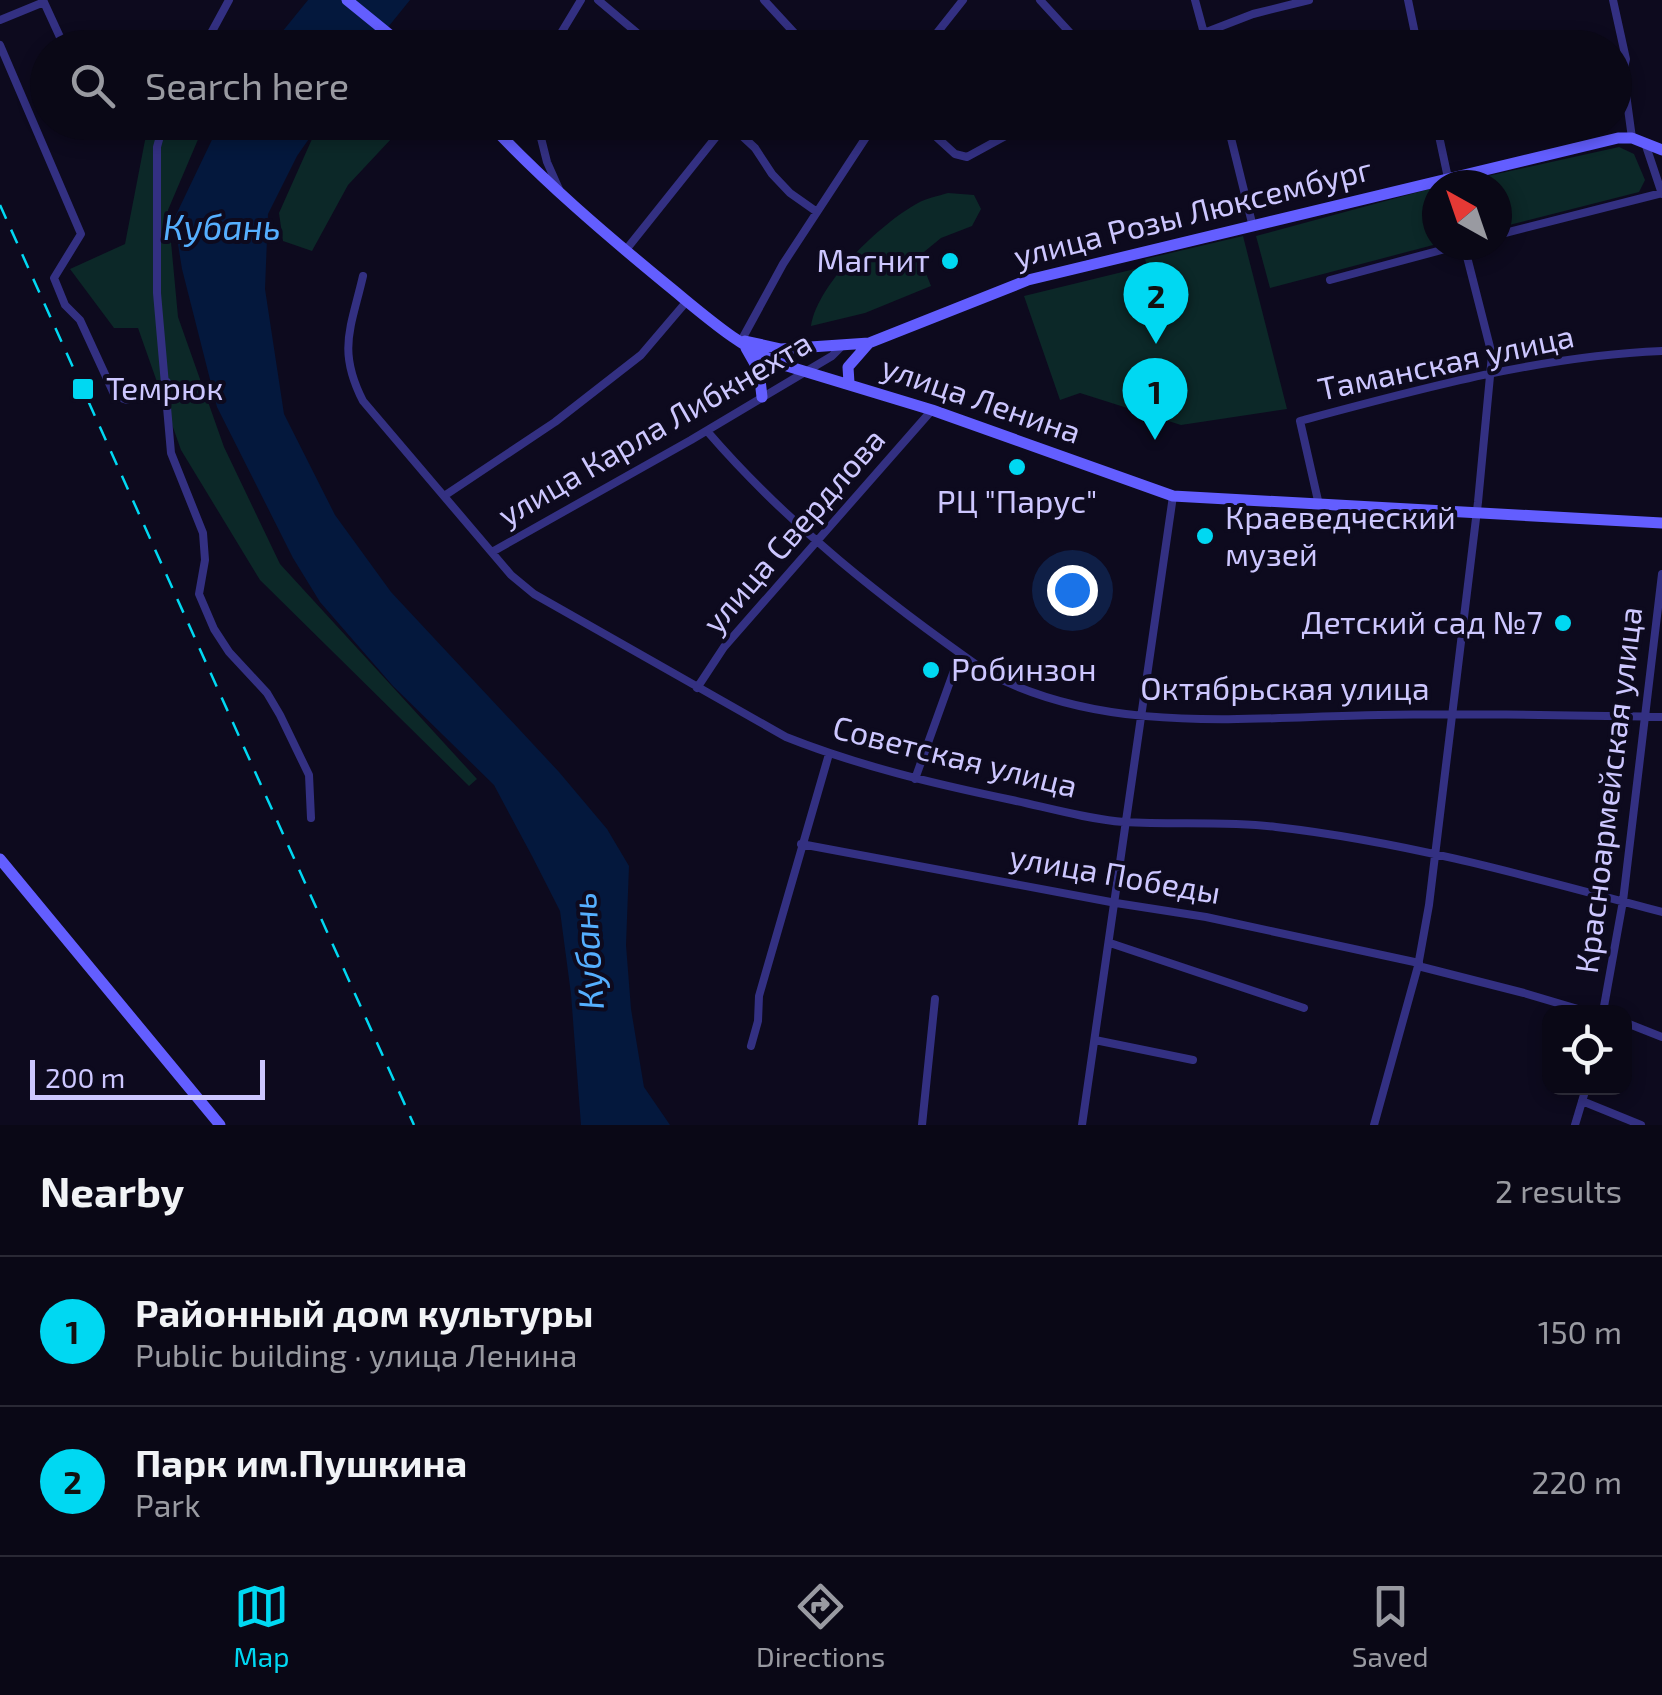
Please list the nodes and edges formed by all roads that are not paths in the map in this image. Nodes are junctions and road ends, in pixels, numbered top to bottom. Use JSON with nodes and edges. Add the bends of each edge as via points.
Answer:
{"nodes":[{"id":1,"x":229,"y":0,"type":"edge"},
{"id":2,"x":347,"y":0,"type":"edge"},
{"id":3,"x":580,"y":0,"type":"edge"},
{"id":4,"x":598,"y":0,"type":"edge"},
{"id":5,"x":764,"y":0,"type":"edge"},
{"id":6,"x":963,"y":0,"type":"edge"},
{"id":7,"x":1040,"y":0,"type":"edge"},
{"id":8,"x":1195,"y":0,"type":"edge"},
{"id":9,"x":1308,"y":0,"type":"edge"},
{"id":10,"x":1408,"y":0,"type":"edge"},
{"id":11,"x":1613,"y":0,"type":"edge"},
{"id":12,"x":43,"y":1,"type":"edge"},
{"id":13,"x":0,"y":20,"type":"edge"},
{"id":14,"x":56,"y":30,"type":"edge"},
{"id":15,"x":213,"y":30,"type":"edge"},
{"id":16,"x":384,"y":30,"type":"edge"},
{"id":17,"x":562,"y":30,"type":"edge"},
{"id":18,"x":634,"y":30,"type":"edge"},
{"id":19,"x":792,"y":30,"type":"edge"},
{"id":20,"x":939,"y":30,"type":"edge"},
{"id":21,"x":1068,"y":30,"type":"edge"},
{"id":22,"x":1203,"y":30,"type":"edge"},
{"id":23,"x":1210,"y":30,"type":"edge"},
{"id":24,"x":1414,"y":30,"type":"edge"},
{"id":25,"x":1620,"y":30,"type":"edge"},
{"id":26,"x":0,"y":45,"type":"edge"},
{"id":27,"x":30,"y":115,"type":"edge"},
{"id":28,"x":1632,"y":138,"type":"edge"},
{"id":29,"x":41,"y":140,"type":"edge"},
{"id":30,"x":159,"y":140,"type":"edge"},
{"id":31,"x":506,"y":140,"type":"edge"},
{"id":32,"x":714,"y":140,"type":"edge"},
{"id":33,"x":747,"y":140,"type":"edge"},
{"id":34,"x":864,"y":140,"type":"edge"},
{"id":35,"x":940,"y":140,"type":"edge"},
{"id":36,"x":999,"y":140,"type":"edge"},
{"id":37,"x":1232,"y":140,"type":"edge"},
{"id":38,"x":1440,"y":140,"type":"edge"},
{"id":39,"x":1610,"y":140,"type":"edge"},
{"id":40,"x":541,"y":142,"type":"joint"},
{"id":41,"x":1646,"y":142,"type":"junction"},
{"id":42,"x":1662,"y":150,"type":"edge"},
{"id":43,"x":535,"y":170,"type":"junction"},
{"id":44,"x":1446,"y":170,"type":"edge"},
{"id":45,"x":1482,"y":170,"type":"edge"},
{"id":46,"x":1422,"y":185,"type":"edge"},
{"id":47,"x":1662,"y":193,"type":"edge"},
{"id":48,"x":562,"y":196,"type":"junction"},
{"id":49,"x":817,"y":212,"type":"junction"},
{"id":50,"x":1254,"y":227,"type":"junction"},
{"id":51,"x":1512,"y":231,"type":"edge"},
{"id":52,"x":625,"y":251,"type":"junction"},
{"id":53,"x":1422,"y":256,"type":"edge"},
{"id":54,"x":1466,"y":260,"type":"edge"},
{"id":55,"x":363,"y":276,"type":"dead end"},
{"id":56,"x":1330,"y":280,"type":"dead end"},
{"id":57,"x":686,"y":301,"type":"junction"},
{"id":58,"x":741,"y":340,"type":"junction"},
{"id":59,"x":869,"y":343,"type":"junction"},
{"id":60,"x":842,"y":346,"type":"junction"},
{"id":61,"x":1662,"y":352,"type":"edge"},
{"id":62,"x":805,"y":371,"type":"junction"},
{"id":63,"x":1491,"y":372,"type":"junction"},
{"id":64,"x":166,"y":382,"type":"junction"},
{"id":65,"x":849,"y":383,"type":"junction"},
{"id":66,"x":762,"y":397,"type":"junction"},
{"id":67,"x":932,"y":410,"type":"junction"},
{"id":68,"x":706,"y":431,"type":"junction"},
{"id":69,"x":444,"y":496,"type":"junction"},
{"id":70,"x":1173,"y":496,"type":"junction"},
{"id":71,"x":1319,"y":504,"type":"junction"},
{"id":72,"x":1476,"y":512,"type":"junction"},
{"id":73,"x":1662,"y":524,"type":"edge"},
{"id":74,"x":816,"y":543,"type":"junction"},
{"id":75,"x":492,"y":552,"type":"junction"},
{"id":76,"x":1662,"y":574,"type":"edge"},
{"id":77,"x":960,"y":654,"type":"junction"},
{"id":78,"x":698,"y":688,"type":"junction"},
{"id":79,"x":1453,"y":714,"type":"junction"},
{"id":80,"x":1644,"y":716,"type":"junction"},
{"id":81,"x":1662,"y":717,"type":"edge"},
{"id":82,"x":1143,"y":718,"type":"junction"},
{"id":83,"x":828,"y":754,"type":"junction"},
{"id":84,"x":915,"y":779,"type":"junction"},
{"id":85,"x":310,"y":818,"type":"dead end"},
{"id":86,"x":1128,"y":822,"type":"junction"},
{"id":87,"x":802,"y":844,"type":"junction"},
{"id":88,"x":1437,"y":853,"type":"junction"},
{"id":89,"x":0,"y":859,"type":"edge"},
{"id":90,"x":1622,"y":902,"type":"junction"},
{"id":91,"x":1116,"y":903,"type":"junction"},
{"id":92,"x":1662,"y":912,"type":"edge"},
{"id":93,"x":1110,"y":943,"type":"junction"},
{"id":94,"x":1418,"y":965,"type":"junction"},
{"id":95,"x":934,"y":1000,"type":"dead end"},
{"id":96,"x":1566,"y":1005,"type":"edge"},
{"id":97,"x":1605,"y":1005,"type":"edge"},
{"id":98,"x":1304,"y":1008,"type":"dead end"},
{"id":99,"x":1632,"y":1025,"type":"edge"},
{"id":100,"x":1662,"y":1036,"type":"edge"},
{"id":101,"x":1095,"y":1040,"type":"junction"},
{"id":102,"x":751,"y":1046,"type":"dead end"},
{"id":103,"x":1193,"y":1060,"type":"dead end"},
{"id":104,"x":1584,"y":1095,"type":"edge"},
{"id":105,"x":1582,"y":1100,"type":"junction"},
{"id":106,"x":220,"y":1125,"type":"edge"},
{"id":107,"x":922,"y":1125,"type":"edge"},
{"id":108,"x":1082,"y":1125,"type":"edge"},
{"id":109,"x":1374,"y":1125,"type":"edge"},
{"id":110,"x":1575,"y":1125,"type":"edge"},
{"id":111,"x":1640,"y":1125,"type":"edge"}],
"edges":[{"from":1,"to":15,"type":"street"},
{"from":2,"to":16,"type":"main road"},
{"from":3,"to":17,"type":"street"},
{"from":4,"to":18,"type":"street"},
{"from":5,"to":19,"type":"street"},
{"from":6,"to":20,"type":"street"},
{"from":7,"to":21,"type":"street"},
{"from":8,"to":22,"type":"street"},
{"from":9,"to":23,"type":"street"},
{"from":10,"to":24,"type":"street"},
{"from":11,"to":25,"type":"street"},
{"from":12,"to":13,"type":"street"},
{"from":12,"to":14,"type":"street"},
{"from":26,"to":27,"type":"street"},
{"from":28,"to":41,"type":"main road","name":"улица Розы Люксембург"},
{"from":29,"to":64,"type":"street","via":[[81,234],[54,278],[65,305],[80,320],[120,400]]},
{"from":30,"to":64,"type":"street","via":[[156,294]]},
{"from":31,"to":43,"type":"main road","name":"улица Ленина"},
{"from":32,"to":52,"type":"street"},
{"from":33,"to":49,"type":"street","via":[[790,193]]},
{"from":34,"to":49,"type":"street"},
{"from":35,"to":36,"type":"street","via":[[968,157]]},
{"from":37,"to":50,"type":"street"},
{"from":38,"to":44,"type":"street"},
{"from":39,"to":45,"type":"main road","name":"улица Розы Люксембург"},
{"from":40,"to":43,"type":"street"},
{"from":40,"to":48,"type":"street"},
{"from":41,"to":42,"type":"main road","name":"улица Розы Люксембург"},
{"from":41,"to":47,"type":"street"},
{"from":43,"to":48,"type":"main road","name":"улица Ленина"},
{"from":46,"to":50,"type":"main road","name":"улица Розы Люксембург"},
{"from":47,"to":51,"type":"street"},
{"from":48,"to":52,"type":"main road","name":"улица Ленина"},
{"from":49,"to":58,"type":"street"},
{"from":50,"to":59,"type":"main road","name":"улица Розы Люксембург","via":[[1028,280]]},
{"from":52,"to":57,"type":"main road","name":"улица Ленина"},
{"from":53,"to":56,"type":"street"},
{"from":54,"to":63,"type":"street"},
{"from":55,"to":69,"type":"street","name":"Советская улица","via":[[346,352],[352,378]]},
{"from":57,"to":58,"type":"main road","name":"улица Ленина"},
{"from":57,"to":69,"type":"street","via":[[641,355]]},
{"from":58,"to":60,"type":"main road","name":"улица Розы Люксембург","via":[[781,349]]},
{"from":58,"to":62,"type":"main road","name":"улица Ленина","via":[[766,359]]},
{"from":58,"to":66,"type":"main road","via":[[759,371]]},
{"from":59,"to":60,"type":"main road","name":"улица Розы Люксембург"},
{"from":59,"to":65,"type":"main road","via":[[848,367]]},
{"from":60,"to":62,"type":"street","name":"улица Карла Либкнехта"},
{"from":61,"to":63,"type":"street","name":"Таманская улица"},
{"from":62,"to":65,"type":"main road","name":"улица Ленина"},
{"from":62,"to":66,"type":"street","name":"улица Карла Либкнехта"},
{"from":63,"to":71,"type":"street","name":"Таманская улица","via":[[1300,421]]},
{"from":63,"to":72,"type":"street"},
{"from":64,"to":85,"type":"street","via":[[171,453],[204,533],[201,603],[229,652],[280,715],[309,775]]},
{"from":65,"to":67,"type":"main road","name":"улица Ленина"},
{"from":66,"to":68,"type":"street","name":"улица Карла Либкнехта"},
{"from":67,"to":70,"type":"main road","name":"улица Ленина"},
{"from":67,"to":74,"type":"street","name":"улица Свердлова"},
{"from":68,"to":74,"type":"street","name":"Октябрьская улица"},
{"from":68,"to":75,"type":"street","name":"улица Карла Либкнехта"},
{"from":69,"to":75,"type":"street","name":"Советская улица"},
{"from":70,"to":71,"type":"main road","name":"улица Ленина"},
{"from":70,"to":82,"type":"street"},
{"from":71,"to":72,"type":"main road","name":"улица Ленина"},
{"from":72,"to":73,"type":"main road","name":"улица Ленина"},
{"from":72,"to":79,"type":"street"},
{"from":74,"to":77,"type":"street","name":"Октябрьская улица"},
{"from":74,"to":78,"type":"street","name":"улица Свердлова","via":[[724,648]]},
{"from":75,"to":78,"type":"street","name":"Советская улица","via":[[534,594]]},
{"from":76,"to":80,"type":"street","name":"Красноармейская улица"},
{"from":77,"to":82,"type":"street","name":"Октябрьская улица","via":[[1014,686]]},
{"from":77,"to":84,"type":"street"},
{"from":78,"to":83,"type":"street","name":"Советская улица"},
{"from":79,"to":80,"type":"street","name":"Октябрьская улица"},
{"from":79,"to":82,"type":"street","name":"Октябрьская улица"},
{"from":79,"to":88,"type":"street"},
{"from":80,"to":81,"type":"street","name":"Октябрьская улица"},
{"from":80,"to":90,"type":"street","name":"Красноармейская улица"},
{"from":82,"to":86,"type":"street"},
{"from":83,"to":84,"type":"street","name":"Советская улица"},
{"from":83,"to":87,"type":"street"},
{"from":84,"to":86,"type":"street","name":"Советская улица"},
{"from":86,"to":88,"type":"street","name":"Советская улица","via":[[1273,826]]},
{"from":86,"to":91,"type":"street"},
{"from":87,"to":91,"type":"street","name":"улица Победы"},
{"from":87,"to":102,"type":"street"},
{"from":88,"to":90,"type":"street","name":"Советская улица"},
{"from":88,"to":94,"type":"street"},
{"from":89,"to":106,"type":"main road"},
{"from":90,"to":92,"type":"street","name":"Советская улица"},
{"from":90,"to":97,"type":"street","name":"Красноармейская улица"},
{"from":91,"to":93,"type":"street"},
{"from":91,"to":94,"type":"street","name":"улица Победы","via":[[1244,924]]},
{"from":93,"to":98,"type":"street"},
{"from":93,"to":101,"type":"street"},
{"from":94,"to":96,"type":"street","name":"улица Победы"},
{"from":94,"to":109,"type":"street"},
{"from":95,"to":107,"type":"street"},
{"from":99,"to":100,"type":"street"},
{"from":101,"to":103,"type":"street"},
{"from":101,"to":108,"type":"street"},
{"from":104,"to":105,"type":"street"},
{"from":105,"to":110,"type":"street"},
{"from":105,"to":111,"type":"street"}]}
